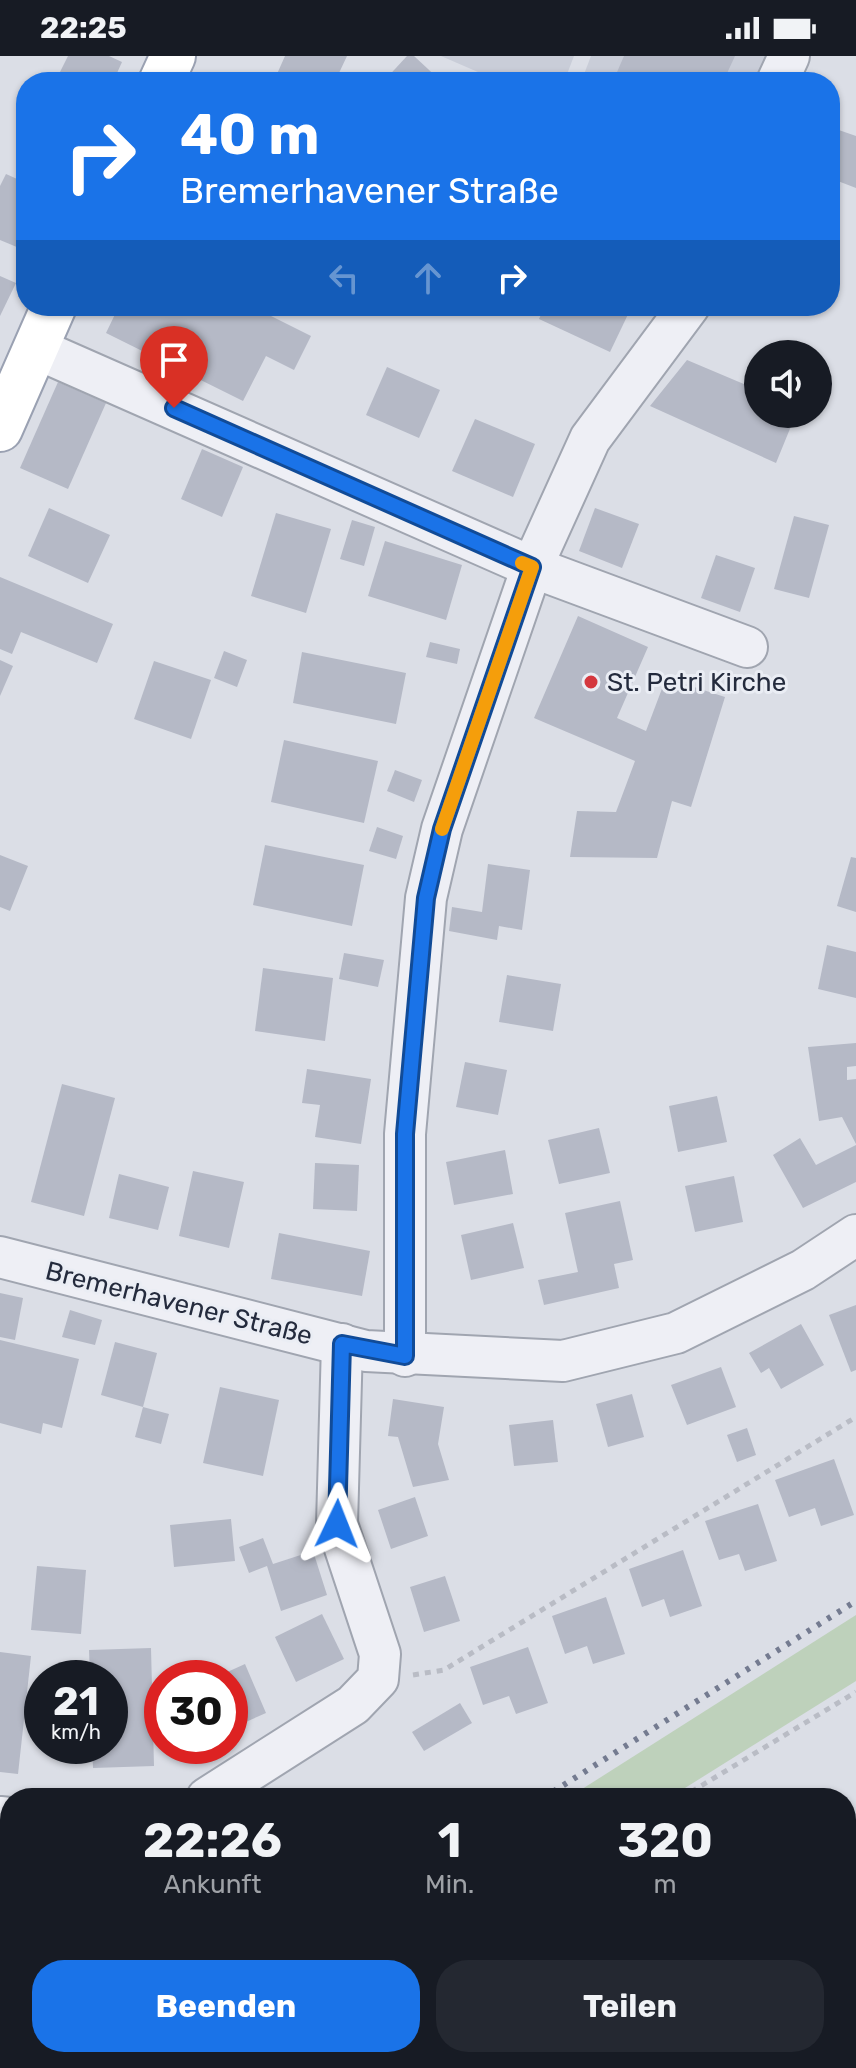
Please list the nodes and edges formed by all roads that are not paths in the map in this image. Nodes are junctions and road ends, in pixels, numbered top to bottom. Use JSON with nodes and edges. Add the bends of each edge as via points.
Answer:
{"nodes":[{"id":1,"x":49,"y":316,"type":"edge"},
{"id":2,"x":682,"y":316,"type":"edge"},
{"id":3,"x":35,"y":348,"type":"junction"},
{"id":4,"x":0,"y":429,"type":"edge"},
{"id":5,"x":532,"y":567,"type":"junction"},
{"id":6,"x":747,"y":647,"type":"dead end"},
{"id":7,"x":856,"y":1235,"type":"edge"},
{"id":8,"x":0,"y":1257,"type":"edge"},
{"id":9,"x":342,"y":1344,"type":"junction"},
{"id":10,"x":405,"y":1356,"type":"junction"},
{"id":11,"x":223,"y":1788,"type":"edge"}],
"edges":[{"from":1,"to":3,"type":"main road"},
{"from":2,"to":5,"type":"street","via":[[590,439]]},
{"from":3,"to":4,"type":"main road"},
{"from":3,"to":5,"type":"street"},
{"from":5,"to":6,"type":"street"},
{"from":5,"to":10,"type":"street","via":[[442,829],[426,898],[405,1134]]},
{"from":7,"to":10,"type":"street","name":"Bremerhavener Straße","via":[[803,1270],[676,1333],[563,1361]]},
{"from":8,"to":9,"type":"street","name":"Bremerhavener Straße"},
{"from":9,"to":10,"type":"street","name":"Bremerhavener Straße"},
{"from":9,"to":11,"type":"street","via":[[337,1524],[380,1654],[378,1679],[353,1705]]}]}
